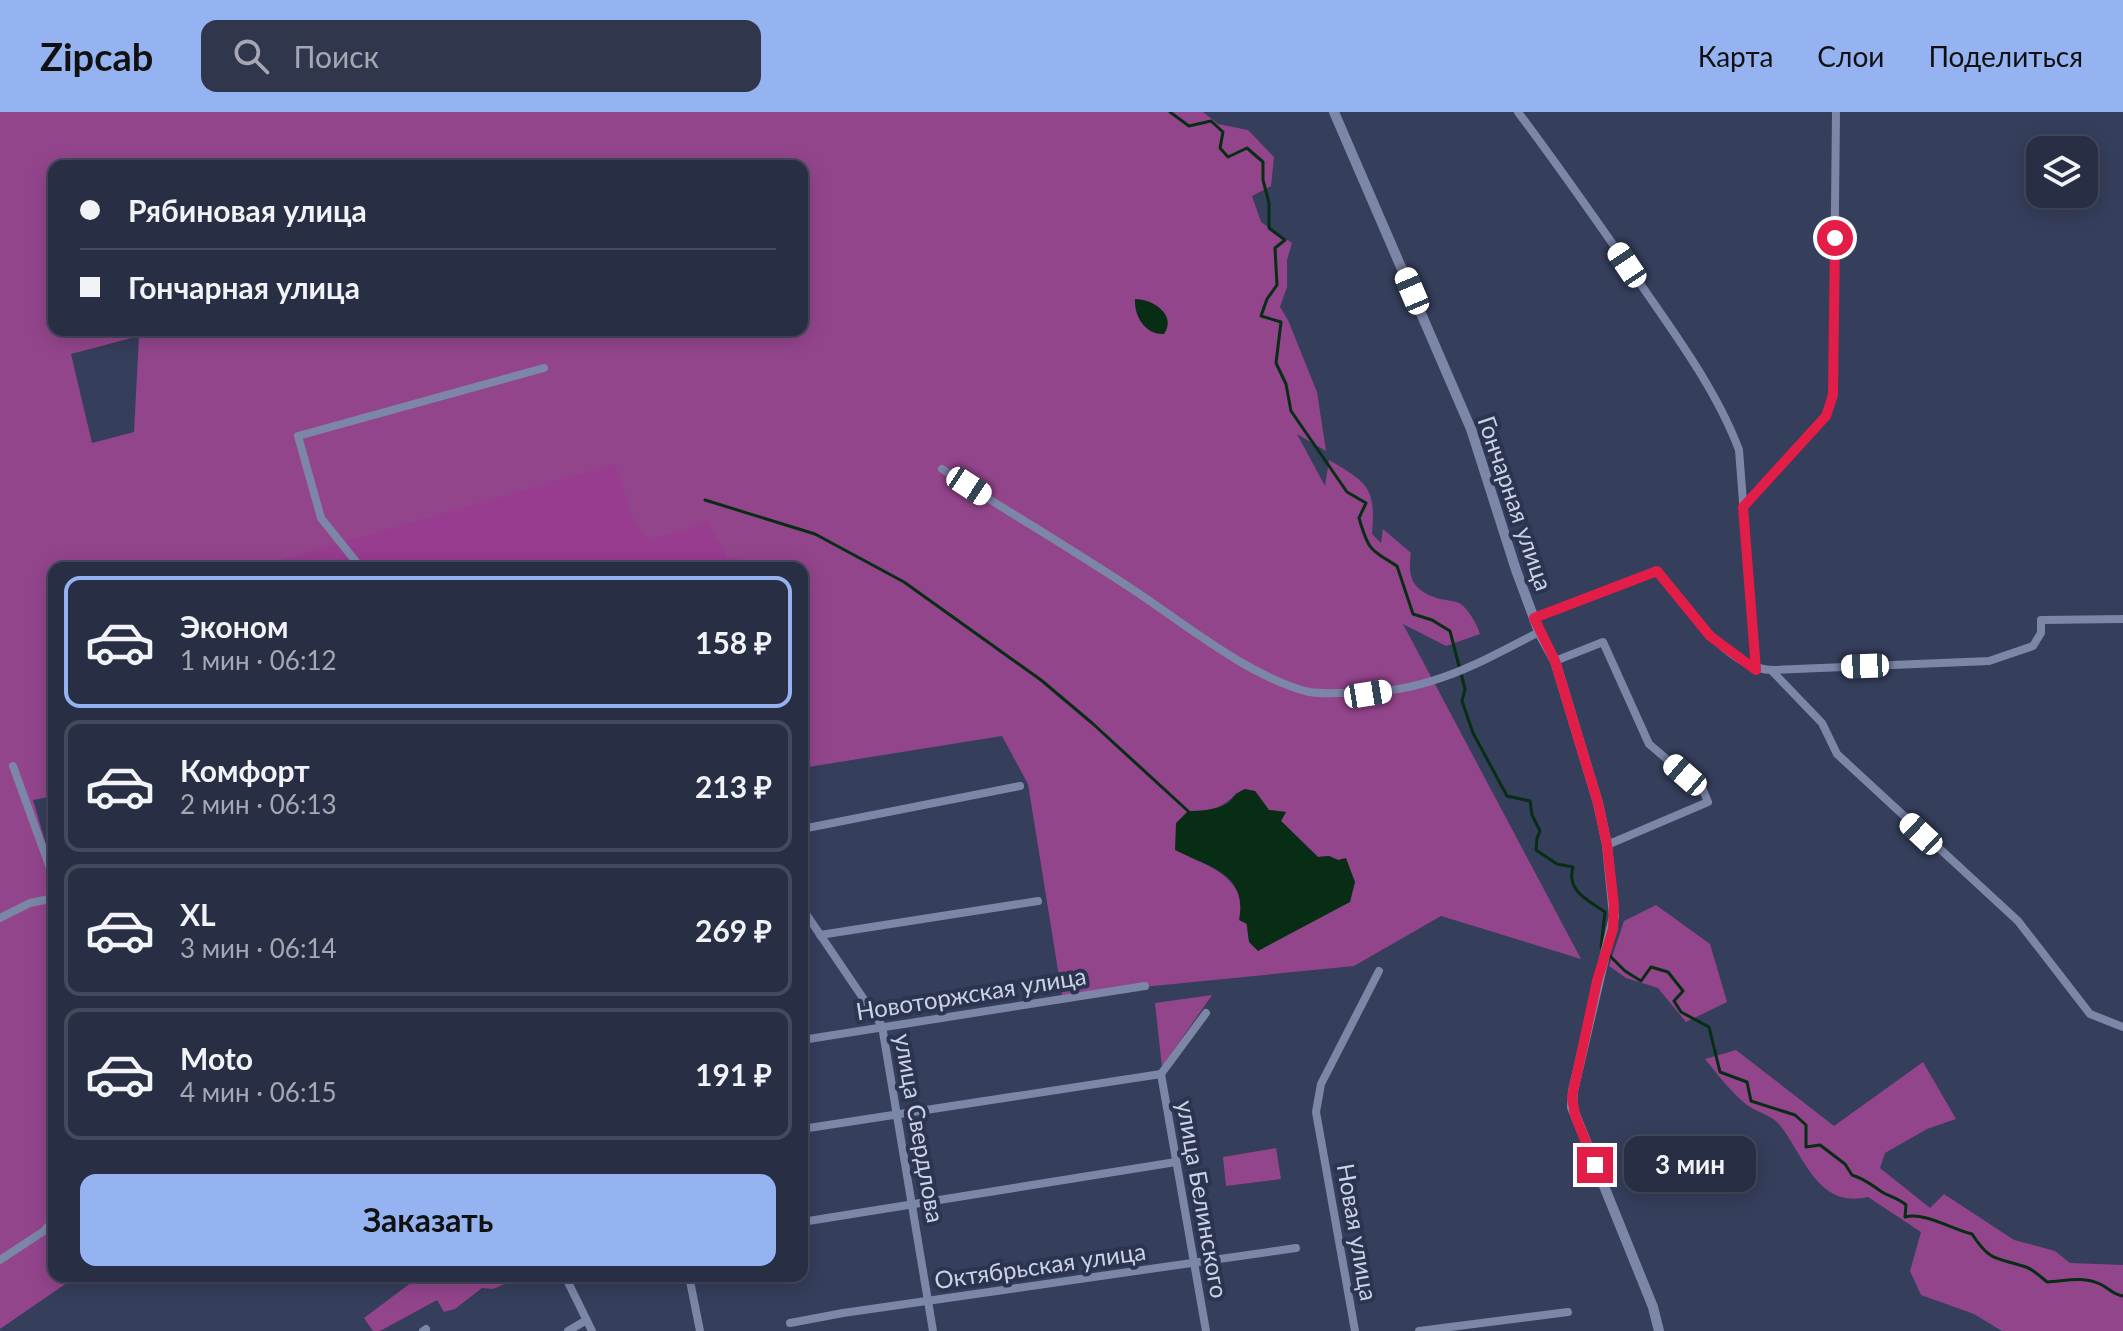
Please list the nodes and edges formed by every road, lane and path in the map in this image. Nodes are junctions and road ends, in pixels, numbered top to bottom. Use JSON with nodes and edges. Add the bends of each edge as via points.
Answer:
{"nodes":[{"id":1,"x":1334,"y":112,"type":"edge"},
{"id":2,"x":1518,"y":112,"type":"edge"},
{"id":3,"x":1836,"y":112,"type":"edge"},
{"id":4,"x":544,"y":368,"type":"dead end"},
{"id":5,"x":942,"y":469,"type":"dead end"},
{"id":6,"x":1743,"y":507,"type":"junction"},
{"id":7,"x":356,"y":562,"type":"edge"},
{"id":8,"x":1534,"y":618,"type":"junction"},
{"id":9,"x":2123,"y":619,"type":"edge"},
{"id":10,"x":1539,"y":632,"type":"junction"},
{"id":11,"x":1555,"y":661,"type":"junction"},
{"id":12,"x":1756,"y":670,"type":"junction"},
{"id":13,"x":1771,"y":670,"type":"junction"},
{"id":14,"x":13,"y":766,"type":"dead end"},
{"id":15,"x":1020,"y":786,"type":"dead end"},
{"id":16,"x":808,"y":828,"type":"edge"},
{"id":17,"x":1607,"y":845,"type":"junction"},
{"id":18,"x":48,"y":862,"type":"edge"},
{"id":19,"x":48,"y":899,"type":"edge"},
{"id":20,"x":1038,"y":901,"type":"dead end"},
{"id":21,"x":808,"y":917,"type":"edge"},
{"id":22,"x":0,"y":918,"type":"edge"},
{"id":23,"x":820,"y":935,"type":"junction"},
{"id":24,"x":1379,"y":971,"type":"dead end"},
{"id":25,"x":1145,"y":986,"type":"dead end"},
{"id":26,"x":1206,"y":1013,"type":"dead end"},
{"id":27,"x":882,"y":1026,"type":"junction"},
{"id":28,"x":2123,"y":1027,"type":"edge"},
{"id":29,"x":808,"y":1039,"type":"edge"},
{"id":30,"x":1161,"y":1074,"type":"junction"},
{"id":31,"x":897,"y":1116,"type":"junction"},
{"id":32,"x":808,"y":1128,"type":"edge"},
{"id":33,"x":1176,"y":1162,"type":"junction"},
{"id":34,"x":912,"y":1205,"type":"junction"},
{"id":35,"x":808,"y":1221,"type":"edge"},
{"id":36,"x":48,"y":1227,"type":"edge"},
{"id":37,"x":1296,"y":1248,"type":"dead end"},
{"id":38,"x":0,"y":1260,"type":"edge"},
{"id":39,"x":1195,"y":1263,"type":"junction"},
{"id":40,"x":568,"y":1282,"type":"edge"},
{"id":41,"x":690,"y":1282,"type":"edge"},
{"id":42,"x":928,"y":1302,"type":"junction"},
{"id":43,"x":1568,"y":1312,"type":"dead end"},
{"id":44,"x":585,"y":1321,"type":"junction"},
{"id":45,"x":790,"y":1323,"type":"dead end"},
{"id":46,"x":568,"y":1331,"type":"edge"},
{"id":47,"x":592,"y":1331,"type":"edge"},
{"id":48,"x":700,"y":1331,"type":"edge"},
{"id":49,"x":933,"y":1331,"type":"edge"},
{"id":50,"x":1206,"y":1331,"type":"edge"},
{"id":51,"x":1355,"y":1331,"type":"edge"},
{"id":52,"x":1419,"y":1331,"type":"edge"},
{"id":53,"x":1659,"y":1331,"type":"edge"}],
"edges":[{"from":1,"to":8,"type":"street","name":"Гончарная улица","via":[[1471,429]]},
{"from":2,"to":6,"type":"street","via":[[1680,340],[1731,429],[1739,450]]},
{"from":3,"to":6,"type":"street","via":[[1833,395],[1826,416]]},
{"from":4,"to":7,"type":"street","via":[[298,436],[321,518]]},
{"from":5,"to":10,"type":"street","via":[[1247,664],[1311,692],[1368,694],[1433,682]]},
{"from":6,"to":12,"type":"street"},
{"from":8,"to":10,"type":"street","name":"Гончарная улица"},
{"from":8,"to":12,"type":"street","via":[[1657,571],[1710,636]]},
{"from":9,"to":13,"type":"street","via":[[2041,620],[2033,646],[1989,661]]},
{"from":10,"to":11,"type":"street","name":"Гончарная улица"},
{"from":11,"to":17,"type":"street","name":"Гончарная улица"},
{"from":11,"to":17,"type":"street","via":[[1603,642],[1649,744],[1703,790],[1708,802]]},
{"from":12,"to":13,"type":"street"},
{"from":13,"to":28,"type":"street","via":[[1822,723],[1837,754],[2018,921],[2090,1014]]},
{"from":14,"to":18,"type":"street"},
{"from":15,"to":16,"type":"street"},
{"from":17,"to":53,"type":"street","name":"Гончарная улица","via":[[1614,905],[1572,1107]]},
{"from":19,"to":22,"type":"street"},
{"from":20,"to":23,"type":"street"},
{"from":21,"to":23,"type":"street","name":"улица Свердлова"},
{"from":23,"to":27,"type":"street","name":"улица Свердлова"},
{"from":24,"to":51,"type":"street","name":"Новая улица","via":[[1319,1091],[1316,1112]]},
{"from":25,"to":27,"type":"street","name":"Новоторжская улица"},
{"from":26,"to":30,"type":"street"},
{"from":27,"to":29,"type":"street","name":"Новоторжская улица"},
{"from":27,"to":31,"type":"street","name":"улица Свердлова"},
{"from":30,"to":31,"type":"street"},
{"from":30,"to":33,"type":"street","name":"улица Белинского"},
{"from":31,"to":32,"type":"street"},
{"from":31,"to":34,"type":"street","name":"улица Свердлова"},
{"from":33,"to":34,"type":"street"},
{"from":33,"to":39,"type":"street","name":"улица Белинского"},
{"from":34,"to":35,"type":"street"},
{"from":34,"to":42,"type":"street","name":"улица Свердлова"},
{"from":36,"to":38,"type":"street"},
{"from":37,"to":39,"type":"street","name":"Октябрьская улица"},
{"from":39,"to":42,"type":"street","name":"Октябрьская улица"},
{"from":39,"to":50,"type":"street","name":"улица Белинского"},
{"from":40,"to":44,"type":"street"},
{"from":41,"to":48,"type":"street"},
{"from":42,"to":45,"type":"street","name":"Октябрьская улица"},
{"from":42,"to":49,"type":"street","name":"улица Свердлова"},
{"from":43,"to":52,"type":"street"},
{"from":44,"to":46,"type":"street"},
{"from":44,"to":47,"type":"street"}]}
